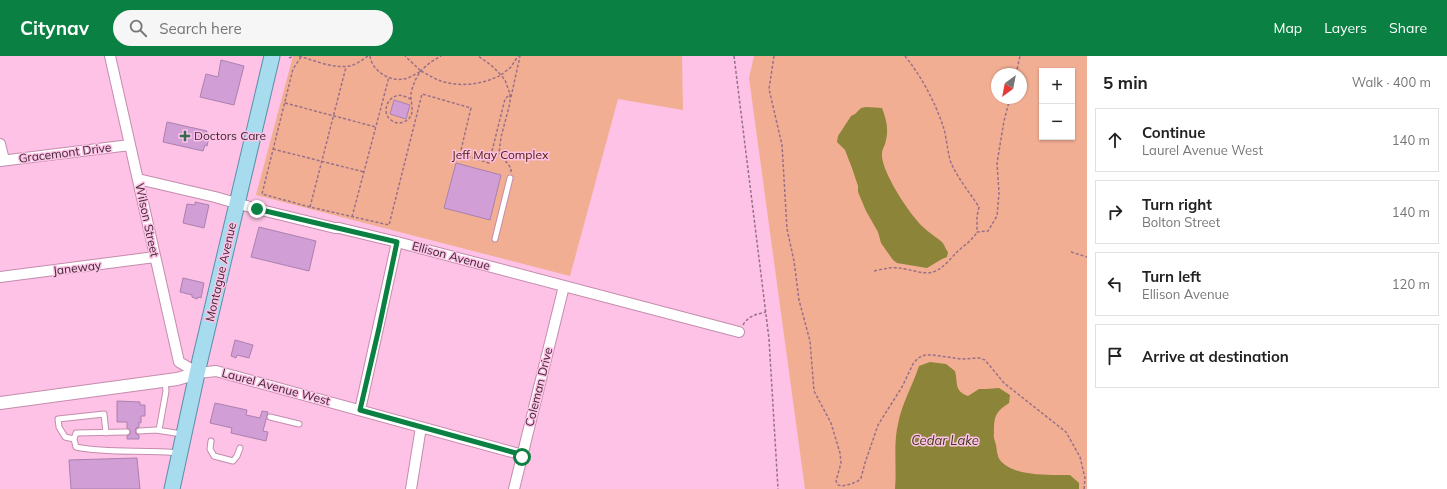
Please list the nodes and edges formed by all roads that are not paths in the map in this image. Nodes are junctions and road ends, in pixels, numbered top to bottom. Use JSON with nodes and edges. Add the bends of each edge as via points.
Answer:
{"nodes":[{"id":1,"x":110,"y":56,"type":"edge"},
{"id":2,"x":272,"y":56,"type":"edge"},
{"id":3,"x":0,"y":144,"type":"edge"},
{"id":4,"x":130,"y":145,"type":"junction"},
{"id":5,"x":2,"y":160,"type":"edge"},
{"id":6,"x":510,"y":178,"type":"road end"},
{"id":7,"x":138,"y":179,"type":"junction"},
{"id":8,"x":237,"y":203,"type":"junction"},
{"id":9,"x":495,"y":239,"type":"dead end"},
{"id":10,"x":397,"y":242,"type":"junction"},
{"id":11,"x":155,"y":257,"type":"junction"},
{"id":12,"x":0,"y":278,"type":"edge"},
{"id":13,"x":564,"y":286,"type":"junction"},
{"id":14,"x":739,"y":332,"type":"road end"},
{"id":15,"x":198,"y":373,"type":"junction"},
{"id":16,"x":165,"y":381,"type":"junction"},
{"id":17,"x":0,"y":403,"type":"edge"},
{"id":18,"x":360,"y":410,"type":"junction"},
{"id":19,"x":270,"y":418,"type":"dead end"},
{"id":20,"x":299,"y":424,"type":"dead end"},
{"id":21,"x":421,"y":427,"type":"junction"},
{"id":22,"x":159,"y":430,"type":"junction"},
{"id":23,"x":139,"y":431,"type":"dead end"},
{"id":24,"x":127,"y":432,"type":"dead end"},
{"id":25,"x":106,"y":433,"type":"junction"},
{"id":26,"x":184,"y":434,"type":"junction"},
{"id":27,"x":74,"y":439,"type":"junction"},
{"id":28,"x":211,"y":441,"type":"dead end"},
{"id":29,"x":240,"y":448,"type":"dead end"},
{"id":30,"x":180,"y":453,"type":"junction"},
{"id":31,"x":523,"y":455,"type":"junction"},
{"id":32,"x":172,"y":489,"type":"edge"},
{"id":33,"x":411,"y":489,"type":"edge"},
{"id":34,"x":514,"y":489,"type":"edge"}],
"edges":[{"from":1,"to":4,"type":"street","name":"Wilson Street"},
{"from":2,"to":8,"type":"main road","name":"Montague Avenue"},
{"from":3,"to":5,"type":"street"},
{"from":4,"to":5,"type":"street","name":"Gracemont Drive"},
{"from":4,"to":7,"type":"street","name":"Wilson Street"},
{"from":6,"to":9,"type":"lane"},
{"from":7,"to":8,"type":"street","name":"Ellison Avenue"},
{"from":7,"to":11,"type":"street","name":"Wilson Street"},
{"from":8,"to":10,"type":"street","name":"Ellison Avenue"},
{"from":8,"to":15,"type":"main road","name":"Montague Avenue"},
{"from":10,"to":13,"type":"street","name":"Ellison Avenue"},
{"from":10,"to":18,"type":"street"},
{"from":11,"to":12,"type":"street","name":"Janeway"},
{"from":11,"to":15,"type":"street","name":"Wilson Street","via":[[179,362]]},
{"from":13,"to":14,"type":"street","name":"Ellison Avenue"},
{"from":13,"to":31,"type":"street","name":"Coleman Drive"},
{"from":15,"to":16,"type":"street","name":"Laurel Avenue West"},
{"from":15,"to":18,"type":"street","name":"Laurel Avenue West","via":[[216,371]]},
{"from":15,"to":26,"type":"main road","name":"Montague Avenue"},
{"from":16,"to":17,"type":"street","name":"Laurel Avenue West"},
{"from":16,"to":22,"type":"lane","via":[[166,391]]},
{"from":18,"to":21,"type":"street","name":"Laurel Avenue West"},
{"from":19,"to":20,"type":"lane"},
{"from":21,"to":31,"type":"street","name":"Laurel Avenue West"},
{"from":21,"to":33,"type":"street"},
{"from":22,"to":23,"type":"lane"},
{"from":22,"to":26,"type":"lane"},
{"from":24,"to":25,"type":"lane"},
{"from":25,"to":27,"type":"lane","via":[[76,433]]},
{"from":25,"to":27,"type":"lane","via":[[104,414],[58,419],[65,437]]},
{"from":26,"to":30,"type":"main road","name":"Montague Avenue"},
{"from":27,"to":30,"type":"lane","via":[[76,447],[92,450],[159,450]]},
{"from":28,"to":29,"type":"lane","via":[[210,449],[214,456],[233,461]]},
{"from":30,"to":32,"type":"main road","name":"Montague Avenue"},
{"from":31,"to":34,"type":"street","name":"Coleman Drive"}]}
